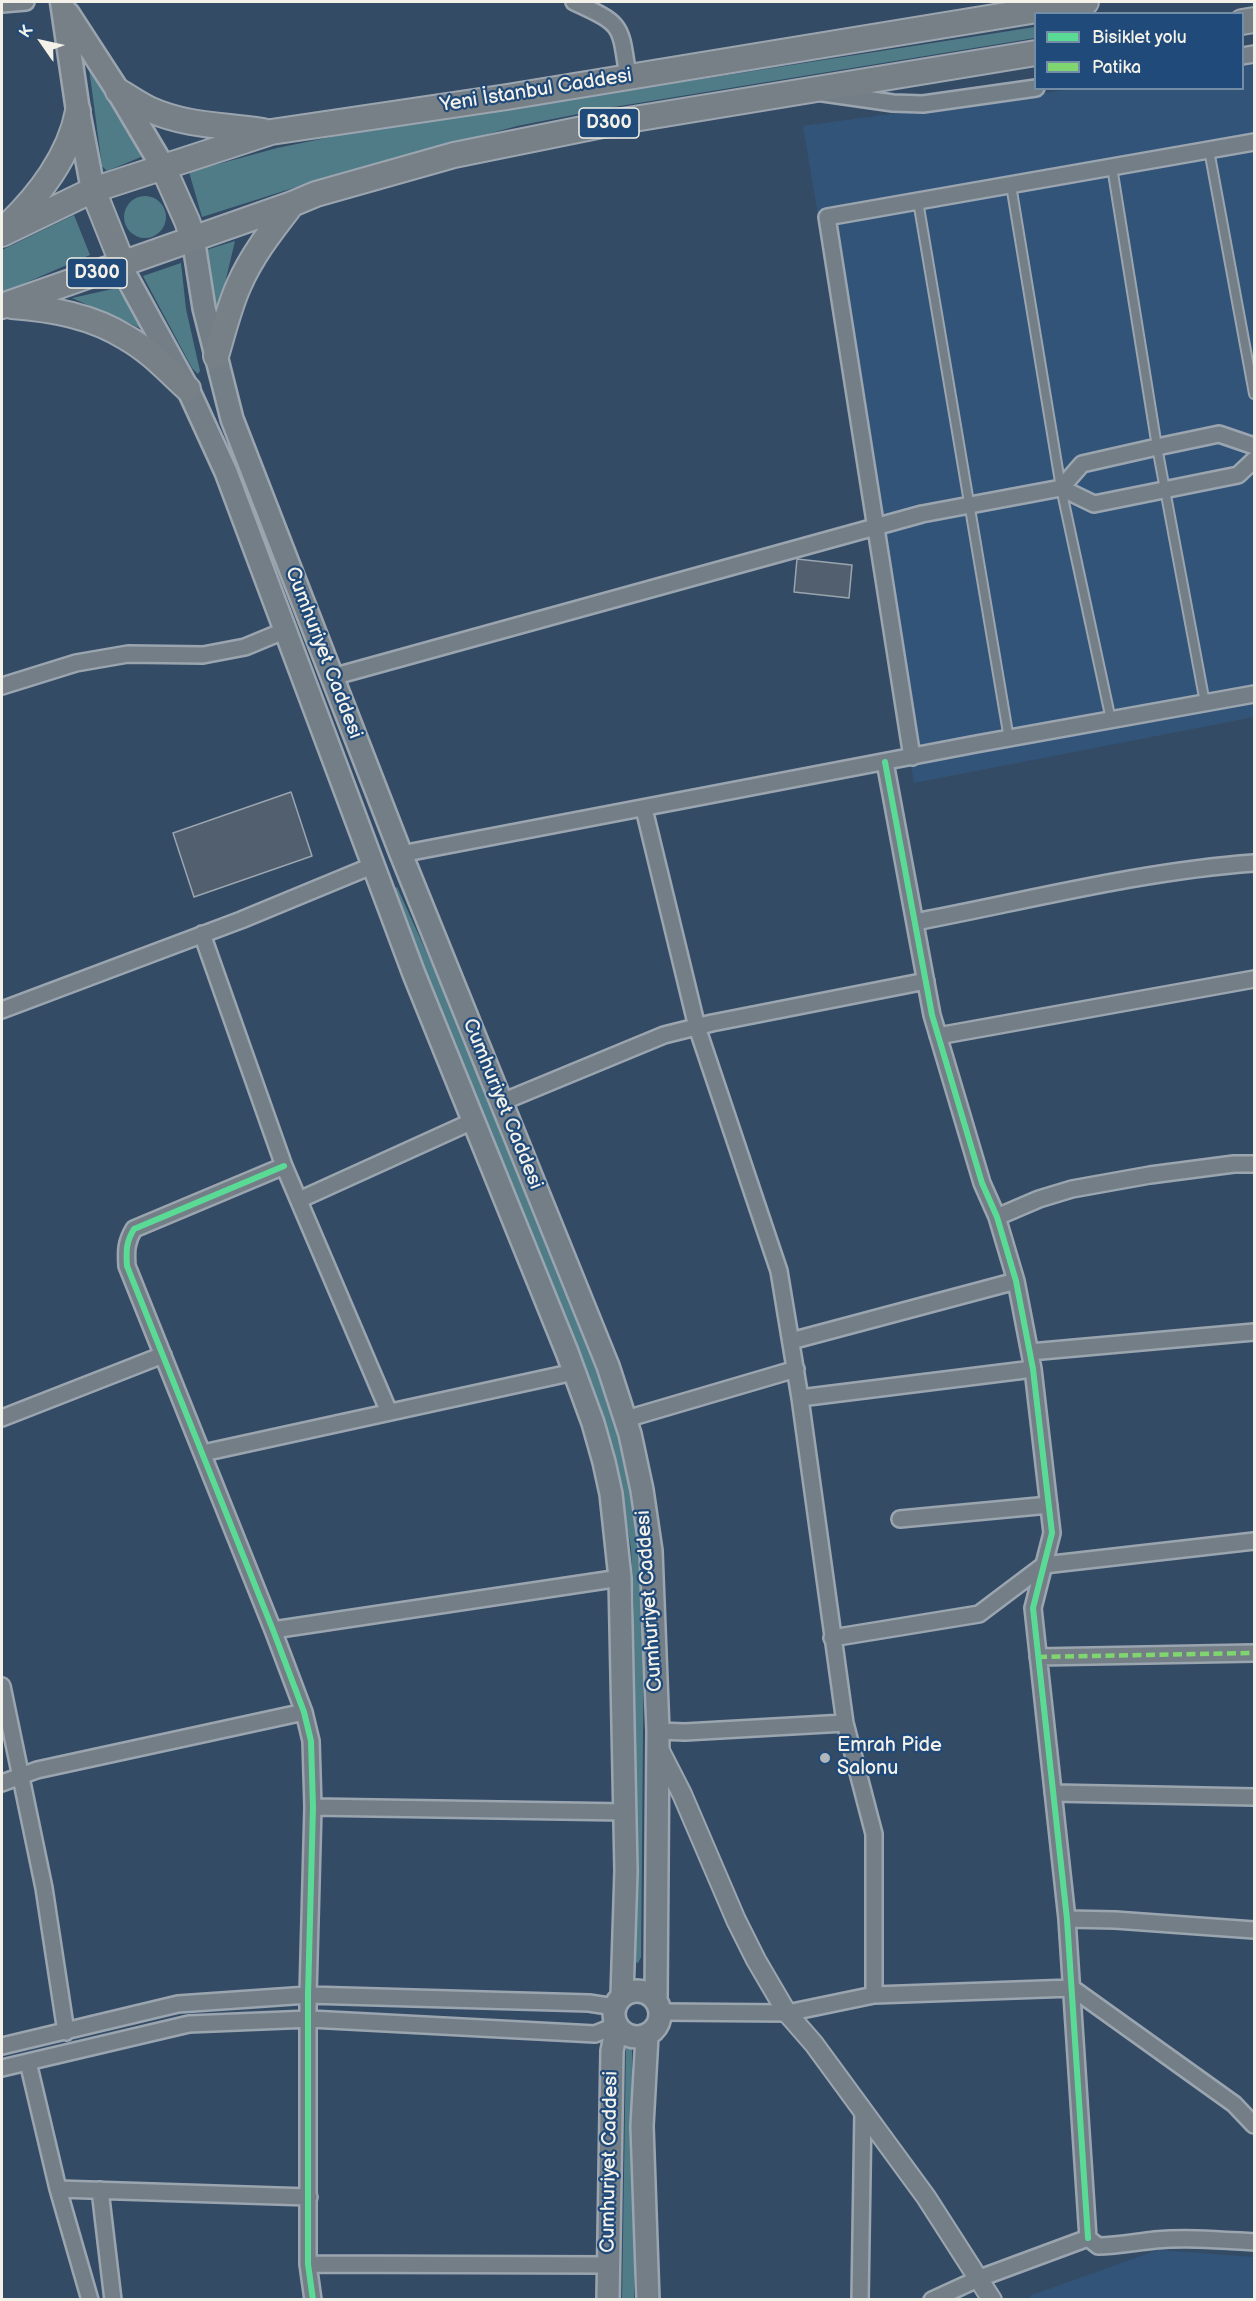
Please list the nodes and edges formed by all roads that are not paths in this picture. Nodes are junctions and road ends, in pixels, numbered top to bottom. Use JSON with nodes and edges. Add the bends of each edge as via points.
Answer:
{"nodes":[{"id":1,"x":26,"y":2,"type":"edge"},
{"id":2,"x":574,"y":2,"type":"edge"},
{"id":3,"x":1086,"y":2,"type":"edge"},
{"id":4,"x":2,"y":4,"type":"edge"},
{"id":5,"x":63,"y":5,"type":"edge"},
{"id":6,"x":1034,"y":53,"type":"edge"},
{"id":7,"x":628,"y":77,"type":"junction"},
{"id":8,"x":1034,"y":88,"type":"edge"},
{"id":9,"x":805,"y":90,"type":"junction"},
{"id":10,"x":118,"y":91,"type":"junction"},
{"id":11,"x":78,"y":111,"type":"junction"},
{"id":12,"x":271,"y":132,"type":"junction"},
{"id":13,"x":1254,"y":142,"type":"edge"},
{"id":14,"x":1209,"y":150,"type":"junction"},
{"id":15,"x":163,"y":167,"type":"junction"},
{"id":16,"x":1112,"y":167,"type":"junction"},
{"id":17,"x":1011,"y":185,"type":"junction"},
{"id":18,"x":93,"y":190,"type":"junction"},
{"id":19,"x":918,"y":201,"type":"junction"},
{"id":20,"x":291,"y":204,"type":"junction"},
{"id":21,"x":2,"y":233,"type":"edge"},
{"id":22,"x":193,"y":238,"type":"junction"},
{"id":23,"x":123,"y":265,"type":"junction"},
{"id":24,"x":3,"y":305,"type":"edge"},
{"id":25,"x":216,"y":356,"type":"junction"},
{"id":26,"x":188,"y":389,"type":"junction"},
{"id":27,"x":1254,"y":394,"type":"edge"},
{"id":28,"x":1254,"y":446,"type":"edge"},
{"id":29,"x":1157,"y":447,"type":"junction"},
{"id":30,"x":1254,"y":459,"type":"edge"},
{"id":31,"x":1061,"y":488,"type":"junction"},
{"id":32,"x":1165,"y":490,"type":"junction"},
{"id":33,"x":970,"y":506,"type":"junction"},
{"id":34,"x":877,"y":527,"type":"junction"},
{"id":35,"x":286,"y":630,"type":"junction"},
{"id":36,"x":332,"y":677,"type":"junction"},
{"id":37,"x":2,"y":686,"type":"edge"},
{"id":38,"x":1254,"y":694,"type":"edge"},
{"id":39,"x":1206,"y":703,"type":"junction"},
{"id":40,"x":1112,"y":720,"type":"junction"},
{"id":41,"x":1009,"y":738,"type":"junction"},
{"id":42,"x":912,"y":757,"type":"junction"},
{"id":43,"x":885,"y":762,"type":"junction"},
{"id":44,"x":644,"y":809,"type":"junction"},
{"id":45,"x":401,"y":854,"type":"junction"},
{"id":46,"x":1254,"y":863,"type":"edge"},
{"id":47,"x":374,"y":865,"type":"junction"},
{"id":48,"x":915,"y":922,"type":"junction"},
{"id":49,"x":202,"y":934,"type":"junction"},
{"id":50,"x":1254,"y":979,"type":"edge"},
{"id":51,"x":926,"y":981,"type":"junction"},
{"id":52,"x":2,"y":1010,"type":"edge"},
{"id":53,"x":698,"y":1027,"type":"junction"},
{"id":54,"x":938,"y":1036,"type":"junction"},
{"id":55,"x":502,"y":1102,"type":"junction"},
{"id":56,"x":473,"y":1121,"type":"junction"},
{"id":57,"x":1254,"y":1164,"type":"edge"},
{"id":58,"x":284,"y":1166,"type":"junction"},
{"id":59,"x":299,"y":1200,"type":"junction"},
{"id":60,"x":998,"y":1217,"type":"junction"},
{"id":61,"x":1016,"y":1281,"type":"junction"},
{"id":62,"x":1254,"y":1332,"type":"edge"},
{"id":63,"x":791,"y":1341,"type":"junction"},
{"id":64,"x":1030,"y":1352,"type":"junction"},
{"id":65,"x":163,"y":1355,"type":"junction"},
{"id":66,"x":796,"y":1369,"type":"junction"},
{"id":67,"x":1033,"y":1369,"type":"junction"},
{"id":68,"x":574,"y":1372,"type":"junction"},
{"id":69,"x":800,"y":1398,"type":"junction"},
{"id":70,"x":389,"y":1412,"type":"junction"},
{"id":71,"x":2,"y":1418,"type":"edge"},
{"id":72,"x":626,"y":1419,"type":"junction"},
{"id":73,"x":202,"y":1453,"type":"junction"},
{"id":74,"x":1049,"y":1505,"type":"junction"},
{"id":75,"x":900,"y":1520,"type":"dead end"},
{"id":76,"x":1254,"y":1541,"type":"edge"},
{"id":77,"x":1044,"y":1565,"type":"junction"},
{"id":78,"x":620,"y":1578,"type":"junction"},
{"id":79,"x":273,"y":1630,"type":"junction"},
{"id":80,"x":832,"y":1638,"type":"junction"},
{"id":81,"x":1254,"y":1653,"type":"edge"},
{"id":82,"x":1038,"y":1657,"type":"junction"},
{"id":83,"x":2,"y":1686,"type":"edge"},
{"id":84,"x":304,"y":1712,"type":"junction"},
{"id":85,"x":845,"y":1723,"type":"junction"},
{"id":86,"x":658,"y":1739,"type":"junction"},
{"id":87,"x":22,"y":1776,"type":"junction"},
{"id":88,"x":2,"y":1783,"type":"edge"},
{"id":89,"x":1053,"y":1793,"type":"junction"},
{"id":90,"x":1254,"y":1797,"type":"edge"},
{"id":91,"x":313,"y":1807,"type":"junction"},
{"id":92,"x":625,"y":1812,"type":"junction"},
{"id":93,"x":1067,"y":1919,"type":"junction"},
{"id":94,"x":1254,"y":1930,"type":"edge"},
{"id":95,"x":1071,"y":1988,"type":"junction"},
{"id":96,"x":308,"y":1995,"type":"junction"},
{"id":97,"x":874,"y":1995,"type":"junction"},
{"id":98,"x":659,"y":2006,"type":"junction"},
{"id":99,"x":618,"y":2009,"type":"junction"},
{"id":100,"x":787,"y":2013,"type":"junction"},
{"id":101,"x":310,"y":2019,"type":"junction"},
{"id":102,"x":66,"y":2032,"type":"junction"},
{"id":103,"x":647,"y":2036,"type":"junction"},
{"id":104,"x":2,"y":2046,"type":"edge"},
{"id":105,"x":28,"y":2062,"type":"junction"},
{"id":106,"x":2,"y":2068,"type":"edge"},
{"id":107,"x":863,"y":2110,"type":"junction"},
{"id":108,"x":1254,"y":2125,"type":"edge"},
{"id":109,"x":58,"y":2189,"type":"junction"},
{"id":110,"x":100,"y":2190,"type":"junction"},
{"id":111,"x":309,"y":2197,"type":"junction"},
{"id":112,"x":1088,"y":2238,"type":"junction"},
{"id":113,"x":1254,"y":2242,"type":"edge"},
{"id":114,"x":308,"y":2264,"type":"junction"},
{"id":115,"x":608,"y":2265,"type":"junction"},
{"id":116,"x":980,"y":2278,"type":"junction"},
{"id":117,"x":90,"y":2300,"type":"edge"},
{"id":118,"x":113,"y":2300,"type":"edge"},
{"id":119,"x":313,"y":2300,"type":"edge"},
{"id":120,"x":608,"y":2300,"type":"edge"},
{"id":121,"x":648,"y":2300,"type":"edge"},
{"id":122,"x":860,"y":2300,"type":"edge"},
{"id":123,"x":932,"y":2300,"type":"edge"},
{"id":124,"x":992,"y":2300,"type":"edge"}],
"edges":[{"from":1,"to":4,"type":"street"},
{"from":2,"to":7,"type":"street","via":[[605,16],[621,32]]},
{"from":3,"to":7,"type":"highway","name":"Yeni İstanbul Caddesi","number":"D300"},
{"from":5,"to":10,"type":"main road"},
{"from":5,"to":11,"type":"main road"},
{"from":6,"to":9,"type":"highway","number":"D300"},
{"from":7,"to":12,"type":"highway","name":"Yeni İstanbul Caddesi","number":"D300"},
{"from":8,"to":9,"type":"street","via":[[923,104],[852,99]]},
{"from":9,"to":20,"type":"highway","number":"D300","via":[[621,121],[454,155]]},
{"from":10,"to":12,"type":"highway","via":[[151,110],[176,118]]},
{"from":10,"to":15,"type":"main road"},
{"from":11,"to":18,"type":"main road"},
{"from":11,"to":21,"type":"highway","via":[[74,132],[58,161]]},
{"from":12,"to":15,"type":"highway","name":"Yeni İstanbul Caddesi","number":"D300"},
{"from":13,"to":14,"type":"street"},
{"from":14,"to":16,"type":"street"},
{"from":14,"to":27,"type":"lane"},
{"from":15,"to":18,"type":"highway","name":"Yeni İstanbul Caddesi","number":"D300"},
{"from":15,"to":22,"type":"highway"},
{"from":16,"to":17,"type":"street"},
{"from":16,"to":29,"type":"lane"},
{"from":17,"to":19,"type":"street"},
{"from":17,"to":31,"type":"lane"},
{"from":18,"to":21,"type":"highway","name":"Yeni İstanbul Caddesi","number":"D300"},
{"from":18,"to":23,"type":"highway"},
{"from":19,"to":33,"type":"lane"},
{"from":19,"to":34,"type":"street","via":[[827,217]]},
{"from":20,"to":22,"type":"highway","number":"D300"},
{"from":20,"to":25,"type":"highway","via":[[261,245],[237,288]]},
{"from":22,"to":23,"type":"highway","number":"D300"},
{"from":22,"to":25,"type":"main road","name":"Cumhuriyet Caddesi"},
{"from":23,"to":24,"type":"highway","number":"D300"},
{"from":23,"to":26,"type":"main road","name":"Cumhuriyet Caddesi"},
{"from":24,"to":26,"type":"highway","via":[[70,313],[109,328],[150,354]]},
{"from":25,"to":36,"type":"main road","name":"Cumhuriyet Caddesi","via":[[232,419]]},
{"from":26,"to":35,"type":"main road","name":"Cumhuriyet Caddesi","via":[[226,472]]},
{"from":28,"to":29,"type":"street","via":[[1219,434]]},
{"from":29,"to":31,"type":"street","via":[[1082,464]]},
{"from":29,"to":32,"type":"lane"},
{"from":30,"to":32,"type":"street","via":[[1238,475]]},
{"from":31,"to":32,"type":"street","via":[[1094,504]]},
{"from":31,"to":33,"type":"street"},
{"from":31,"to":40,"type":"lane"},
{"from":32,"to":39,"type":"lane"},
{"from":33,"to":34,"type":"street"},
{"from":33,"to":41,"type":"lane"},
{"from":34,"to":36,"type":"street"},
{"from":34,"to":42,"type":"street"},
{"from":35,"to":37,"type":"street","via":[[245,647],[202,655],[128,654],[76,663]]},
{"from":35,"to":47,"type":"main road","name":"Cumhuriyet Caddesi"},
{"from":36,"to":45,"type":"main road","name":"Cumhuriyet Caddesi"},
{"from":38,"to":39,"type":"street"},
{"from":39,"to":40,"type":"street"},
{"from":40,"to":41,"type":"street"},
{"from":41,"to":42,"type":"street"},
{"from":42,"to":43,"type":"street"},
{"from":43,"to":44,"type":"street"},
{"from":43,"to":48,"type":"street"},
{"from":44,"to":45,"type":"street"},
{"from":44,"to":53,"type":"street"},
{"from":45,"to":47,"type":"main road"},
{"from":45,"to":55,"type":"main road","name":"Cumhuriyet Caddesi"},
{"from":46,"to":48,"type":"street","via":[[1150,876]]},
{"from":47,"to":49,"type":"street"},
{"from":47,"to":56,"type":"main road","name":"Cumhuriyet Caddesi"},
{"from":48,"to":51,"type":"street"},
{"from":49,"to":52,"type":"street"},
{"from":49,"to":58,"type":"street"},
{"from":50,"to":54,"type":"street"},
{"from":51,"to":53,"type":"street"},
{"from":51,"to":54,"type":"street"},
{"from":53,"to":55,"type":"street","via":[[664,1035]]},
{"from":53,"to":63,"type":"street","via":[[779,1271]]},
{"from":54,"to":60,"type":"street","via":[[982,1183]]},
{"from":55,"to":72,"type":"main road","name":"Cumhuriyet Caddesi"},
{"from":56,"to":59,"type":"street"},
{"from":56,"to":68,"type":"main road","name":"Cumhuriyet Caddesi"},
{"from":57,"to":60,"type":"street","via":[[1160,1173],[1072,1189]]},
{"from":58,"to":59,"type":"street"},
{"from":58,"to":65,"type":"street","via":[[134,1229],[128,1238],[127,1266]]},
{"from":59,"to":70,"type":"street"},
{"from":60,"to":61,"type":"street"},
{"from":61,"to":63,"type":"street"},
{"from":61,"to":64,"type":"street"},
{"from":62,"to":64,"type":"street"},
{"from":63,"to":66,"type":"street"},
{"from":64,"to":67,"type":"street"},
{"from":65,"to":71,"type":"street"},
{"from":65,"to":73,"type":"street"},
{"from":66,"to":69,"type":"street"},
{"from":66,"to":72,"type":"street"},
{"from":67,"to":69,"type":"street"},
{"from":67,"to":74,"type":"street"},
{"from":68,"to":70,"type":"street"},
{"from":68,"to":78,"type":"main road","name":"Cumhuriyet Caddesi","via":[[604,1462]]},
{"from":69,"to":80,"type":"street"},
{"from":70,"to":73,"type":"street"},
{"from":72,"to":86,"type":"main road","name":"Cumhuriyet Caddesi","via":[[651,1551]]},
{"from":73,"to":79,"type":"street"},
{"from":74,"to":75,"type":"street"},
{"from":74,"to":77,"type":"street","via":[[1052,1533]]},
{"from":76,"to":77,"type":"street"},
{"from":77,"to":80,"type":"street","via":[[979,1614]]},
{"from":77,"to":82,"type":"street","via":[[1033,1608]]},
{"from":78,"to":79,"type":"street"},
{"from":78,"to":92,"type":"main road","name":"Cumhuriyet Caddesi"},
{"from":79,"to":84,"type":"street"},
{"from":80,"to":85,"type":"street"},
{"from":81,"to":82,"type":"street"},
{"from":82,"to":89,"type":"street"},
{"from":83,"to":87,"type":"street"},
{"from":84,"to":87,"type":"street"},
{"from":84,"to":91,"type":"street","via":[[311,1741]]},
{"from":85,"to":86,"type":"street","via":[[685,1732]]},
{"from":85,"to":97,"type":"street","via":[[874,1834]]},
{"from":86,"to":98,"type":"main road","name":"Cumhuriyet Caddesi"},
{"from":86,"to":100,"type":"street","via":[[736,1920]]},
{"from":87,"to":88,"type":"street"},
{"from":87,"to":102,"type":"street"},
{"from":89,"to":90,"type":"street"},
{"from":89,"to":93,"type":"street"},
{"from":91,"to":92,"type":"street"},
{"from":91,"to":96,"type":"street"},
{"from":92,"to":99,"type":"main road","name":"Cumhuriyet Caddesi","via":[[626,1871]]},
{"from":93,"to":94,"type":"street"},
{"from":93,"to":95,"type":"street"},
{"from":95,"to":97,"type":"street"},
{"from":95,"to":108,"type":"street","via":[[1234,2104]]},
{"from":95,"to":112,"type":"street"},
{"from":96,"to":99,"type":"street","via":[[589,2003]]},
{"from":96,"to":101,"type":"street"},
{"from":96,"to":102,"type":"street","via":[[178,2004]]},
{"from":97,"to":100,"type":"street"},
{"from":98,"to":99,"type":"main road","via":[[652,1995],[634,1991]]},
{"from":98,"to":100,"type":"street"},
{"from":98,"to":103,"type":"main road","name":"Cumhuriyet Caddesi","via":[[658,2024]]},
{"from":99,"to":101,"type":"street","via":[[595,2034]]},
{"from":99,"to":103,"type":"main road","via":[[626,2035]]},
{"from":99,"to":115,"type":"main road","name":"Cumhuriyet Caddesi","via":[[612,2051]]},
{"from":100,"to":107,"type":"street"},
{"from":101,"to":105,"type":"street","via":[[189,2024]]},
{"from":101,"to":111,"type":"street"},
{"from":102,"to":104,"type":"street"},
{"from":103,"to":121,"type":"main road","name":"Cumhuriyet Caddesi","via":[[642,2126]]},
{"from":105,"to":106,"type":"street"},
{"from":105,"to":109,"type":"street"},
{"from":107,"to":116,"type":"street"},
{"from":107,"to":122,"type":"street"},
{"from":109,"to":110,"type":"street"},
{"from":109,"to":117,"type":"street"},
{"from":110,"to":111,"type":"street"},
{"from":110,"to":118,"type":"street"},
{"from":111,"to":114,"type":"street"},
{"from":112,"to":113,"type":"street","via":[[1098,2246],[1188,2239]]},
{"from":112,"to":116,"type":"street"},
{"from":114,"to":115,"type":"street"},
{"from":114,"to":119,"type":"street"},
{"from":115,"to":120,"type":"main road","name":"Cumhuriyet Caddesi"},
{"from":116,"to":123,"type":"street"},
{"from":116,"to":124,"type":"street"}]}
